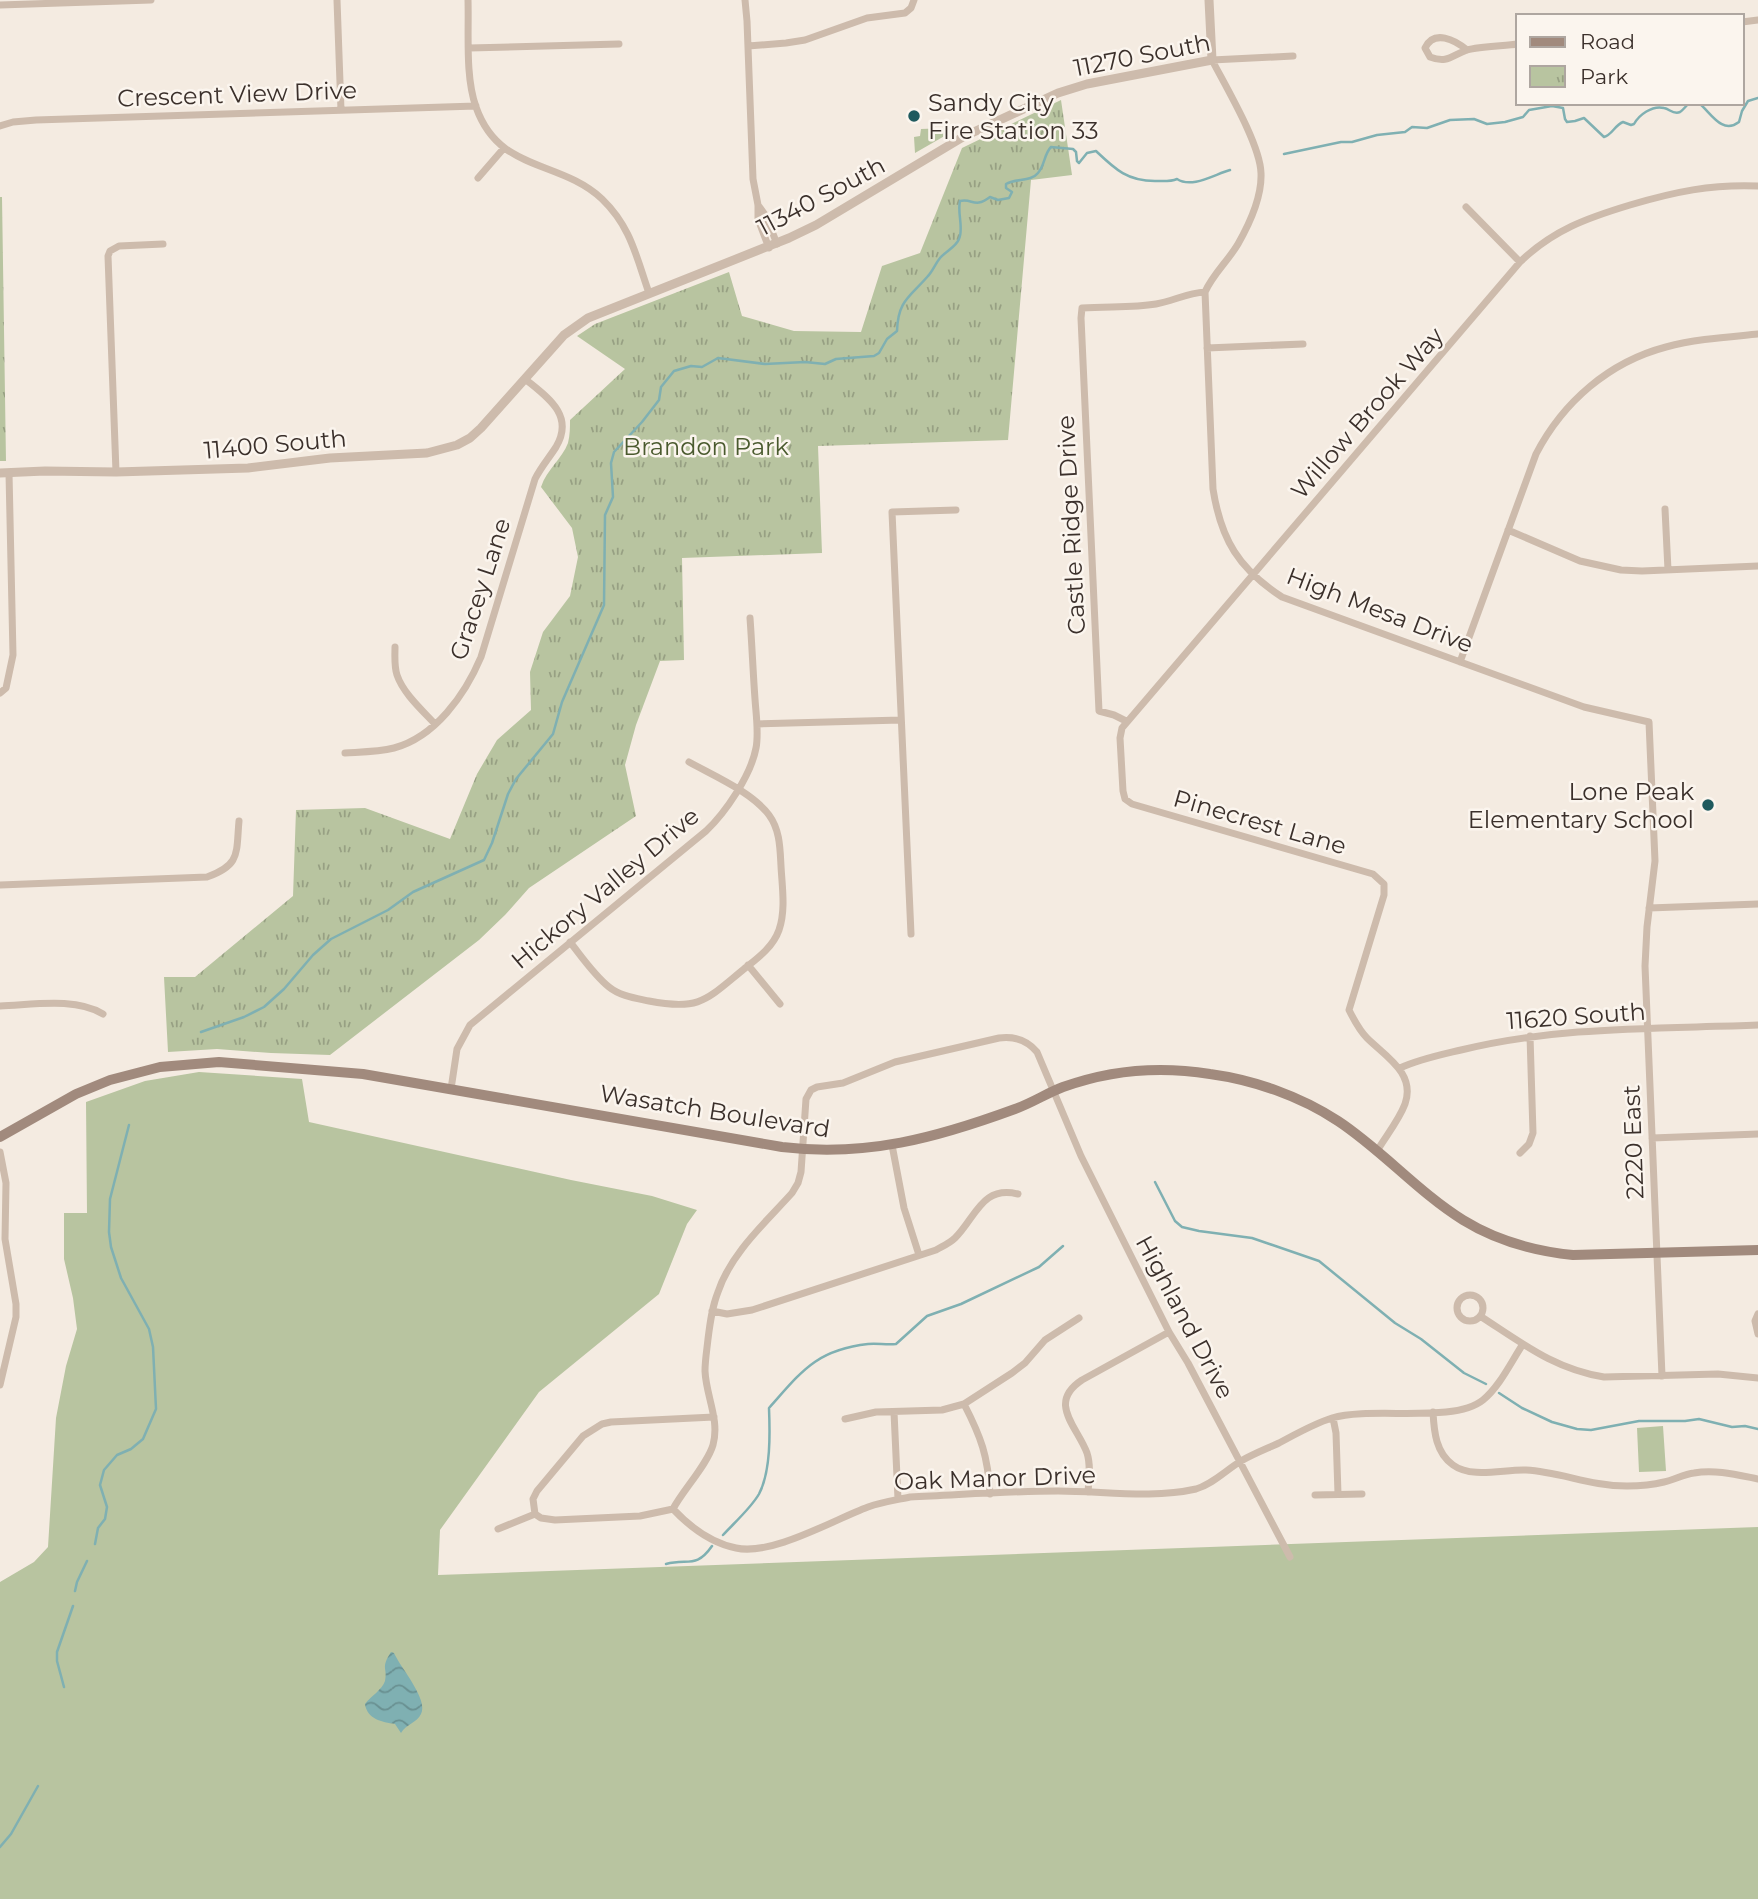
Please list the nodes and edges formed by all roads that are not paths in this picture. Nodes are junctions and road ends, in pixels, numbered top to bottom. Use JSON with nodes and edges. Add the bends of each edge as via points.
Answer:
{"nodes":[{"id":1,"x":151,"y":0,"type":"edge"},
{"id":2,"x":337,"y":0,"type":"edge"},
{"id":3,"x":468,"y":0,"type":"edge"},
{"id":4,"x":745,"y":0,"type":"edge"},
{"id":5,"x":914,"y":0,"type":"edge"},
{"id":6,"x":1209,"y":0,"type":"edge"},
{"id":7,"x":60,"y":2,"type":"edge"},
{"id":8,"x":0,"y":5,"type":"edge"},
{"id":9,"x":619,"y":44,"type":"dead end"},
{"id":10,"x":1516,"y":44,"type":"edge"},
{"id":11,"x":748,"y":46,"type":"junction"},
{"id":12,"x":469,"y":48,"type":"junction"},
{"id":13,"x":1467,"y":50,"type":"junction"},
{"id":14,"x":1293,"y":56,"type":"dead end"},
{"id":15,"x":1212,"y":60,"type":"junction"},
{"id":16,"x":476,"y":106,"type":"junction"},
{"id":17,"x":341,"y":110,"type":"junction"},
{"id":18,"x":1004,"y":117,"type":"joint"},
{"id":19,"x":0,"y":126,"type":"edge"},
{"id":20,"x":504,"y":148,"type":"junction"},
{"id":21,"x":478,"y":178,"type":"dead end"},
{"id":22,"x":1758,"y":186,"type":"edge"},
{"id":23,"x":1466,"y":207,"type":"dead end"},
{"id":24,"x":163,"y":244,"type":"dead end"},
{"id":25,"x":773,"y":246,"type":"junction"},
{"id":26,"x":1520,"y":262,"type":"junction"},
{"id":27,"x":1205,"y":292,"type":"junction"},
{"id":28,"x":649,"y":293,"type":"junction"},
{"id":29,"x":1758,"y":334,"type":"edge"},
{"id":30,"x":1303,"y":344,"type":"dead end"},
{"id":31,"x":1207,"y":348,"type":"junction"},
{"id":32,"x":525,"y":379,"type":"junction"},
{"id":33,"x":116,"y":472,"type":"junction"},
{"id":34,"x":4,"y":473,"type":"edge"},
{"id":35,"x":1665,"y":509,"type":"dead end"},
{"id":36,"x":957,"y":510,"type":"dead end"},
{"id":37,"x":1508,"y":530,"type":"junction"},
{"id":38,"x":1758,"y":566,"type":"edge"},
{"id":39,"x":1668,"y":570,"type":"junction"},
{"id":40,"x":1252,"y":575,"type":"junction"},
{"id":41,"x":750,"y":618,"type":"dead end"},
{"id":42,"x":395,"y":647,"type":"dead end"},
{"id":43,"x":1460,"y":662,"type":"junction"},
{"id":44,"x":0,"y":693,"type":"edge"},
{"id":45,"x":901,"y":720,"type":"junction"},
{"id":46,"x":1126,"y":721,"type":"junction"},
{"id":47,"x":435,"y":724,"type":"junction"},
{"id":48,"x":757,"y":724,"type":"junction"},
{"id":49,"x":345,"y":753,"type":"dead end"},
{"id":50,"x":689,"y":762,"type":"dead end"},
{"id":51,"x":737,"y":789,"type":"junction"},
{"id":52,"x":239,"y":821,"type":"dead end"},
{"id":53,"x":0,"y":885,"type":"edge"},
{"id":54,"x":1758,"y":904,"type":"edge"},
{"id":55,"x":1649,"y":908,"type":"junction"},
{"id":56,"x":911,"y":934,"type":"dead end"},
{"id":57,"x":570,"y":942,"type":"junction"},
{"id":58,"x":748,"y":965,"type":"junction"},
{"id":59,"x":780,"y":1004,"type":"dead end"},
{"id":60,"x":0,"y":1006,"type":"edge"},
{"id":61,"x":103,"y":1014,"type":"dead end"},
{"id":62,"x":1758,"y":1025,"type":"edge"},
{"id":63,"x":1648,"y":1030,"type":"junction"},
{"id":64,"x":1530,"y":1036,"type":"junction"},
{"id":65,"x":1400,"y":1068,"type":"junction"},
{"id":66,"x":451,"y":1089,"type":"junction"},
{"id":67,"x":1053,"y":1091,"type":"junction"},
{"id":68,"x":1758,"y":1134,"type":"edge"},
{"id":69,"x":0,"y":1137,"type":"edge"},
{"id":70,"x":1652,"y":1138,"type":"junction"},
{"id":71,"x":892,"y":1146,"type":"junction"},
{"id":72,"x":802,"y":1149,"type":"junction"},
{"id":73,"x":1377,"y":1151,"type":"junction"},
{"id":74,"x":0,"y":1152,"type":"edge"},
{"id":75,"x":1520,"y":1153,"type":"dead end"},
{"id":76,"x":1018,"y":1194,"type":"dead end"},
{"id":77,"x":1758,"y":1250,"type":"edge"},
{"id":78,"x":1656,"y":1253,"type":"junction"},
{"id":79,"x":919,"y":1255,"type":"junction"},
{"id":80,"x":12,"y":1277,"type":"junction"},
{"id":81,"x":0,"y":1278,"type":"edge"},
{"id":82,"x":712,"y":1311,"type":"junction"},
{"id":83,"x":1758,"y":1314,"type":"edge"},
{"id":84,"x":1480,"y":1316,"type":"dead end"},
{"id":85,"x":1079,"y":1318,"type":"dead end"},
{"id":86,"x":1169,"y":1332,"type":"junction"},
{"id":87,"x":1758,"y":1334,"type":"edge"},
{"id":88,"x":1523,"y":1344,"type":"junction"},
{"id":89,"x":1662,"y":1376,"type":"junction"},
{"id":90,"x":1758,"y":1378,"type":"edge"},
{"id":91,"x":0,"y":1385,"type":"edge"},
{"id":92,"x":964,"y":1404,"type":"junction"},
{"id":93,"x":894,"y":1412,"type":"junction"},
{"id":94,"x":1433,"y":1412,"type":"junction"},
{"id":95,"x":713,"y":1417,"type":"junction"},
{"id":96,"x":1333,"y":1418,"type":"junction"},
{"id":97,"x":845,"y":1419,"type":"dead end"},
{"id":98,"x":1240,"y":1461,"type":"junction"},
{"id":99,"x":1758,"y":1479,"type":"edge"},
{"id":100,"x":1088,"y":1492,"type":"junction"},
{"id":101,"x":1362,"y":1493,"type":"dead end"},
{"id":102,"x":990,"y":1494,"type":"junction"},
{"id":103,"x":1338,"y":1494,"type":"junction"},
{"id":104,"x":1315,"y":1496,"type":"dead end"},
{"id":105,"x":898,"y":1499,"type":"junction"},
{"id":106,"x":673,"y":1509,"type":"junction"},
{"id":107,"x":535,"y":1514,"type":"junction"},
{"id":108,"x":498,"y":1529,"type":"dead end"},
{"id":109,"x":1290,"y":1557,"type":"dead end"}],
"edges":[{"from":1,"to":7,"type":"street"},
{"from":2,"to":17,"type":"street"},
{"from":3,"to":12,"type":"street"},
{"from":4,"to":11,"type":"street"},
{"from":5,"to":11,"type":"street","via":[[905,13],[867,18],[786,44]]},
{"from":6,"to":15,"type":"street"},
{"from":7,"to":8,"type":"street"},
{"from":9,"to":12,"type":"street"},
{"from":10,"to":13,"type":"street"},
{"from":11,"to":25,"type":"street","via":[[753,179],[758,219]]},
{"from":12,"to":16,"type":"street"},
{"from":13,"to":13,"type":"street","via":[[1440,60],[1430,57],[1425,48],[1440,37]]},
{"from":14,"to":15,"type":"street","name":"11270 South"},
{"from":15,"to":18,"type":"street","name":"11270 South","via":[[1072,88]]},
{"from":15,"to":27,"type":"street","via":[[1254,144],[1261,174],[1258,197],[1240,241]]},
{"from":16,"to":17,"type":"street","name":"Crescent View Drive"},
{"from":16,"to":20,"type":"street"},
{"from":17,"to":19,"type":"street","name":"Crescent View Drive","via":[[36,120]]},
{"from":18,"to":25,"type":"street","name":"11340 South"},
{"from":20,"to":21,"type":"street"},
{"from":20,"to":28,"type":"street","via":[[600,197],[628,232]]},
{"from":22,"to":26,"type":"street","name":"Willow Brook Way","via":[[1684,190],[1592,216],[1551,236]]},
{"from":23,"to":26,"type":"street"},
{"from":24,"to":33,"type":"street","via":[[118,246],[108,256]]},
{"from":25,"to":28,"type":"street","name":"11340 South"},
{"from":26,"to":40,"type":"street","name":"Willow Brook Way"},
{"from":27,"to":31,"type":"street","name":"High Mesa Drive"},
{"from":27,"to":46,"type":"street","name":"Castle Ridge Drive","via":[[1141,306],[1082,308],[1099,711]]},
{"from":28,"to":32,"type":"street","name":"11340 South","via":[[575,326]]},
{"from":29,"to":37,"type":"street","via":[[1667,346],[1613,369],[1590,385],[1544,439]]},
{"from":30,"to":31,"type":"street"},
{"from":31,"to":40,"type":"street","name":"High Mesa Drive","via":[[1216,510],[1230,546]]},
{"from":32,"to":33,"type":"street","name":"11400 South","via":[[470,438],[442,450],[248,468]]},
{"from":32,"to":47,"type":"street","name":"Gracey Lane","via":[[561,414],[561,436],[535,479],[475,673]]},
{"from":33,"to":34,"type":"street","name":"11400 South"},
{"from":34,"to":44,"type":"street","via":[[13,654],[6,688]]},
{"from":35,"to":39,"type":"street"},
{"from":36,"to":45,"type":"street","via":[[892,512]]},
{"from":37,"to":39,"type":"street","via":[[1600,566]]},
{"from":37,"to":43,"type":"street"},
{"from":38,"to":39,"type":"street"},
{"from":40,"to":43,"type":"street","name":"High Mesa Drive","via":[[1282,597]]},
{"from":40,"to":46,"type":"street","name":"Willow Brook Way"},
{"from":41,"to":48,"type":"street","name":"Hickory Valley Drive"},
{"from":42,"to":47,"type":"street","via":[[397,676]]},
{"from":43,"to":55,"type":"street","name":"High Mesa Drive","via":[[1584,708],[1649,722],[1655,853]]},
{"from":45,"to":48,"type":"street"},
{"from":45,"to":56,"type":"street"},
{"from":46,"to":65,"type":"street","name":"Pinecrest Lane","via":[[1120,738],[1122,782],[1125,799],[1132,804],[1373,874],[1384,884],[1349,1010],[1366,1037]]},
{"from":47,"to":49,"type":"street","name":"Gracey Lane","via":[[396,748]]},
{"from":48,"to":51,"type":"street","name":"Hickory Valley Drive","via":[[753,759]]},
{"from":50,"to":51,"type":"street"},
{"from":51,"to":57,"type":"street","name":"Hickory Valley Drive","via":[[706,831]]},
{"from":51,"to":58,"type":"street","via":[[771,817],[780,843],[780,929],[767,949]]},
{"from":52,"to":53,"type":"street","via":[[230,866],[207,877]]},
{"from":54,"to":55,"type":"street"},
{"from":55,"to":63,"type":"street","name":"High Mesa Drive","via":[[1645,946]]},
{"from":57,"to":58,"type":"street","via":[[610,988],[669,1004],[705,999]]},
{"from":57,"to":66,"type":"street","name":"Hickory Valley Drive","via":[[470,1025],[457,1049]]},
{"from":58,"to":59,"type":"street"},
{"from":60,"to":61,"type":"street","via":[[77,1004]]},
{"from":62,"to":63,"type":"street","name":"11620 South"},
{"from":63,"to":64,"type":"street","name":"11620 South"},
{"from":63,"to":70,"type":"street","name":"2220 East"},
{"from":64,"to":65,"type":"street","name":"11620 South"},
{"from":64,"to":75,"type":"street","via":[[1533,1133]]},
{"from":65,"to":73,"type":"street","via":[[1406,1100]]},
{"from":66,"to":69,"type":"main road","name":"Wasatch Boulevard","via":[[338,1070],[219,1062],[179,1064],[94,1086]]},
{"from":66,"to":72,"type":"main road","name":"Wasatch Boulevard"},
{"from":67,"to":71,"type":"main road","name":"Wasatch Boulevard","via":[[1019,1108]]},
{"from":67,"to":72,"type":"street","name":"Highland Drive","via":[[1037,1052],[1016,1038],[895,1062],[808,1093]]},
{"from":67,"to":73,"type":"main road","name":"Wasatch Boulevard","via":[[1124,1072],[1213,1074],[1257,1084],[1302,1102],[1337,1120]]},
{"from":67,"to":86,"type":"street","name":"Highland Drive"},
{"from":68,"to":70,"type":"street"},
{"from":70,"to":78,"type":"street","name":"2220 East"},
{"from":71,"to":72,"type":"main road","name":"Wasatch Boulevard"},
{"from":71,"to":79,"type":"street"},
{"from":72,"to":82,"type":"street","via":[[795,1189],[732,1262]]},
{"from":73,"to":78,"type":"main road","name":"Wasatch Boulevard","via":[[1461,1219],[1505,1241],[1573,1255]]},
{"from":74,"to":80,"type":"street"},
{"from":76,"to":79,"type":"street","via":[[990,1196],[948,1244]]},
{"from":77,"to":78,"type":"main road","name":"Wasatch Boulevard"},
{"from":78,"to":89,"type":"street","name":"2220 East"},
{"from":79,"to":82,"type":"street","via":[[752,1310]]},
{"from":80,"to":81,"type":"street"},
{"from":80,"to":91,"type":"street","via":[[16,1317]]},
{"from":82,"to":95,"type":"street","via":[[705,1369]]},
{"from":83,"to":87,"type":"street"},
{"from":84,"to":88,"type":"street"},
{"from":85,"to":92,"type":"street","via":[[1045,1340],[1012,1373]]},
{"from":86,"to":98,"type":"street","name":"Highland Drive"},
{"from":86,"to":100,"type":"street","via":[[1069,1390],[1066,1413],[1088,1457]]},
{"from":88,"to":89,"type":"street","via":[[1584,1373]]},
{"from":88,"to":94,"type":"street","name":"Oak Manor Drive","via":[[1482,1400],[1460,1410]]},
{"from":89,"to":90,"type":"street"},
{"from":92,"to":93,"type":"street"},
{"from":92,"to":102,"type":"street","via":[[984,1448]]},
{"from":93,"to":97,"type":"street"},
{"from":93,"to":105,"type":"street"},
{"from":94,"to":96,"type":"street","name":"Oak Manor Drive"},
{"from":94,"to":99,"type":"street","via":[[1442,1453],[1465,1470],[1536,1471],[1625,1486],[1651,1485],[1695,1472]]},
{"from":95,"to":106,"type":"street","via":[[710,1451]]},
{"from":95,"to":107,"type":"street","via":[[611,1422],[592,1428],[537,1491]]},
{"from":96,"to":98,"type":"street","name":"Oak Manor Drive"},
{"from":96,"to":103,"type":"street"},
{"from":98,"to":100,"type":"street","name":"Oak Manor Drive","via":[[1199,1488],[1172,1493]]},
{"from":98,"to":109,"type":"street","name":"Highland Drive"},
{"from":100,"to":102,"type":"street","name":"Oak Manor Drive"},
{"from":101,"to":103,"type":"street"},
{"from":102,"to":105,"type":"street","name":"Oak Manor Drive"},
{"from":103,"to":104,"type":"street"},
{"from":105,"to":106,"type":"street","name":"Oak Manor Drive","via":[[753,1549],[735,1548],[711,1538]]},
{"from":106,"to":107,"type":"street","via":[[628,1517],[548,1519]]},
{"from":107,"to":108,"type":"street"}]}
